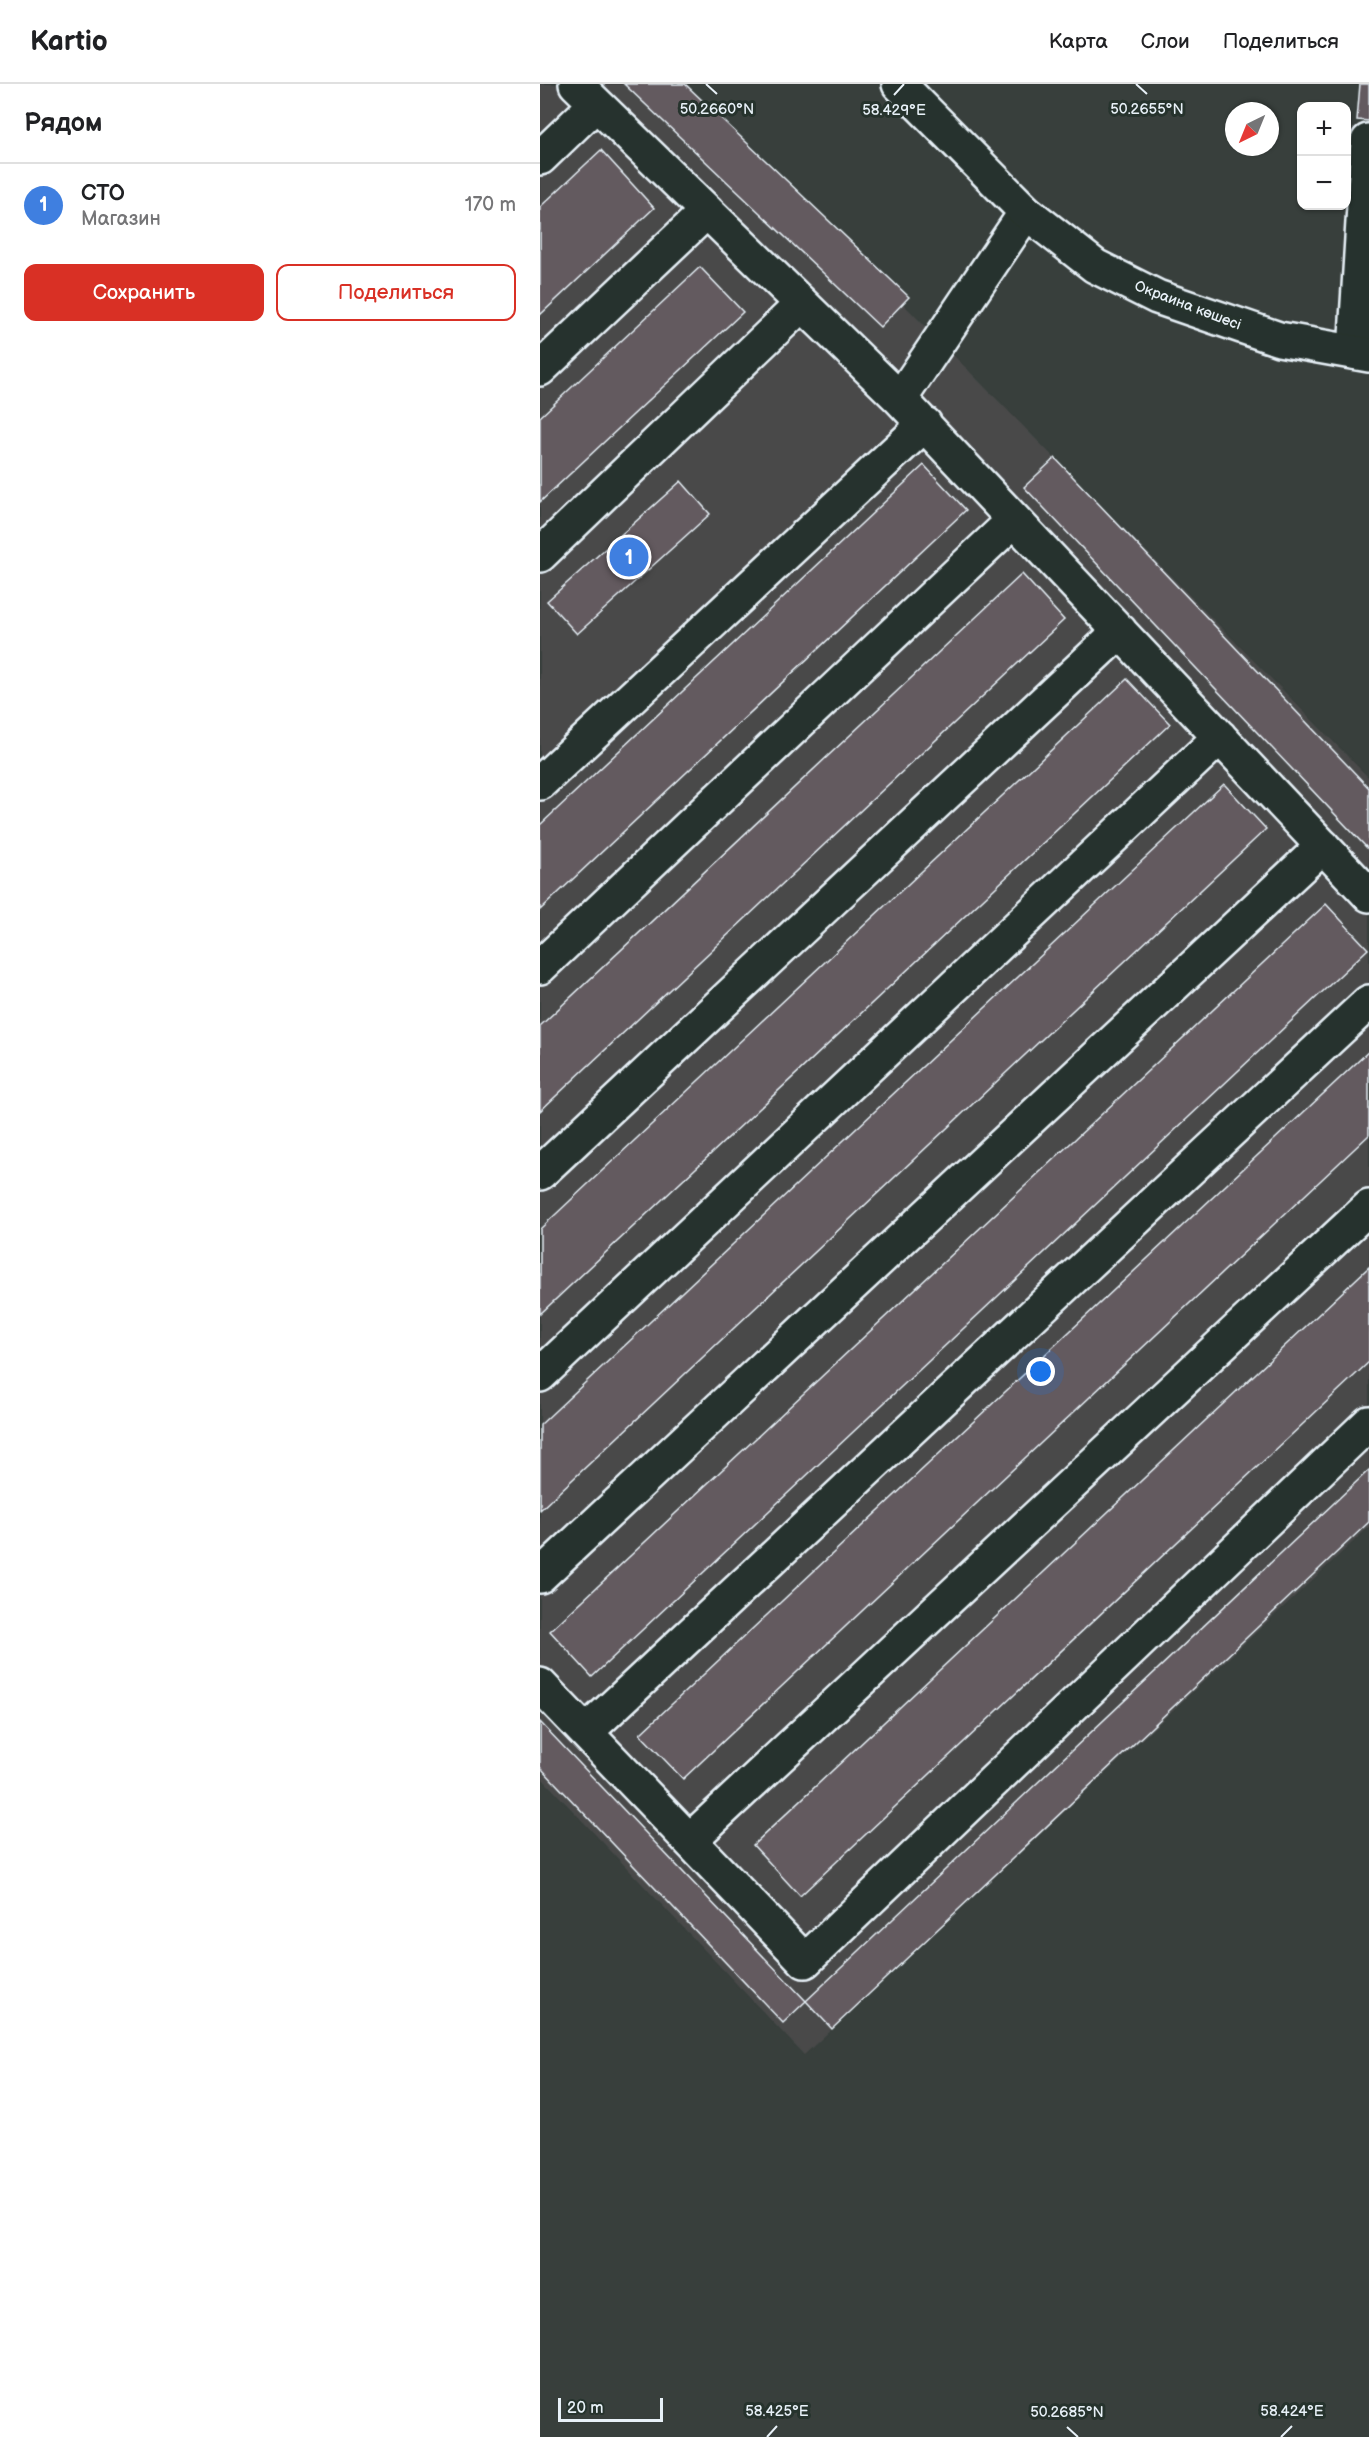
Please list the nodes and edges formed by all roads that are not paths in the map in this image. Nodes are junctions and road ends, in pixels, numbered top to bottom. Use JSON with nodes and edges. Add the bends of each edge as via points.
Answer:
{"nodes":[{"id":1,"x":899,"y":84,"type":"edge"},
{"id":2,"x":586,"y":94,"type":"edge"},
{"id":3,"x":1368,"y":141,"type":"edge"},
{"id":4,"x":540,"y":158,"type":"edge"},
{"id":5,"x":706,"y":211,"type":"junction"},
{"id":6,"x":1026,"y":212,"type":"junction"},
{"id":7,"x":802,"y":304,"type":"junction"},
{"id":8,"x":1362,"y":354,"type":"edge"},
{"id":9,"x":540,"y":369,"type":"edge"},
{"id":10,"x":900,"y":399,"type":"junction"},
{"id":11,"x":925,"y":424,"type":"junction"},
{"id":12,"x":1014,"y":520,"type":"junction"},
{"id":13,"x":540,"y":555,"type":"edge"},
{"id":14,"x":1120,"y":632,"type":"junction"},
{"id":15,"x":1220,"y":737,"type":"junction"},
{"id":16,"x":540,"y":783,"type":"edge"},
{"id":17,"x":1323,"y":846,"type":"junction"},
{"id":18,"x":1369,"y":895,"type":"edge"},
{"id":19,"x":540,"y":967,"type":"edge"},
{"id":20,"x":1369,"y":1002,"type":"edge"},
{"id":21,"x":540,"y":1173,"type":"edge"},
{"id":22,"x":1369,"y":1207,"type":"edge"},
{"id":23,"x":540,"y":1375,"type":"edge"},
{"id":24,"x":1369,"y":1423,"type":"edge"},
{"id":25,"x":540,"y":1576,"type":"edge"},
{"id":26,"x":540,"y":1684,"type":"edge"},
{"id":27,"x":586,"y":1732,"type":"junction"},
{"id":28,"x":690,"y":1840,"type":"junction"}],
"edges":[{"from":1,"to":6,"type":"main road","name":"Окраина көшесі"},
{"from":2,"to":4,"type":"main road"},
{"from":2,"to":5,"type":"main road"},
{"from":3,"to":8,"type":"main road"},
{"from":5,"to":7,"type":"main road"},
{"from":5,"to":9,"type":"main road"},
{"from":6,"to":8,"type":"main road","name":"Окраина көшесі","via":[[1095,266],[1157,297],[1279,339]]},
{"from":6,"to":10,"type":"main road"},
{"from":7,"to":10,"type":"main road"},
{"from":7,"to":13,"type":"main road"},
{"from":10,"to":11,"type":"main road"},
{"from":11,"to":12,"type":"main road"},
{"from":11,"to":16,"type":"main road"},
{"from":12,"to":14,"type":"main road"},
{"from":12,"to":19,"type":"main road"},
{"from":14,"to":15,"type":"main road"},
{"from":14,"to":21,"type":"main road"},
{"from":15,"to":17,"type":"main road"},
{"from":15,"to":23,"type":"main road"},
{"from":17,"to":18,"type":"main road"},
{"from":17,"to":25,"type":"main road"},
{"from":20,"to":27,"type":"main road"},
{"from":22,"to":28,"type":"main road"},
{"from":24,"to":28,"type":"main road","via":[[805,1960]]},
{"from":26,"to":27,"type":"main road"},
{"from":27,"to":28,"type":"main road"}]}
